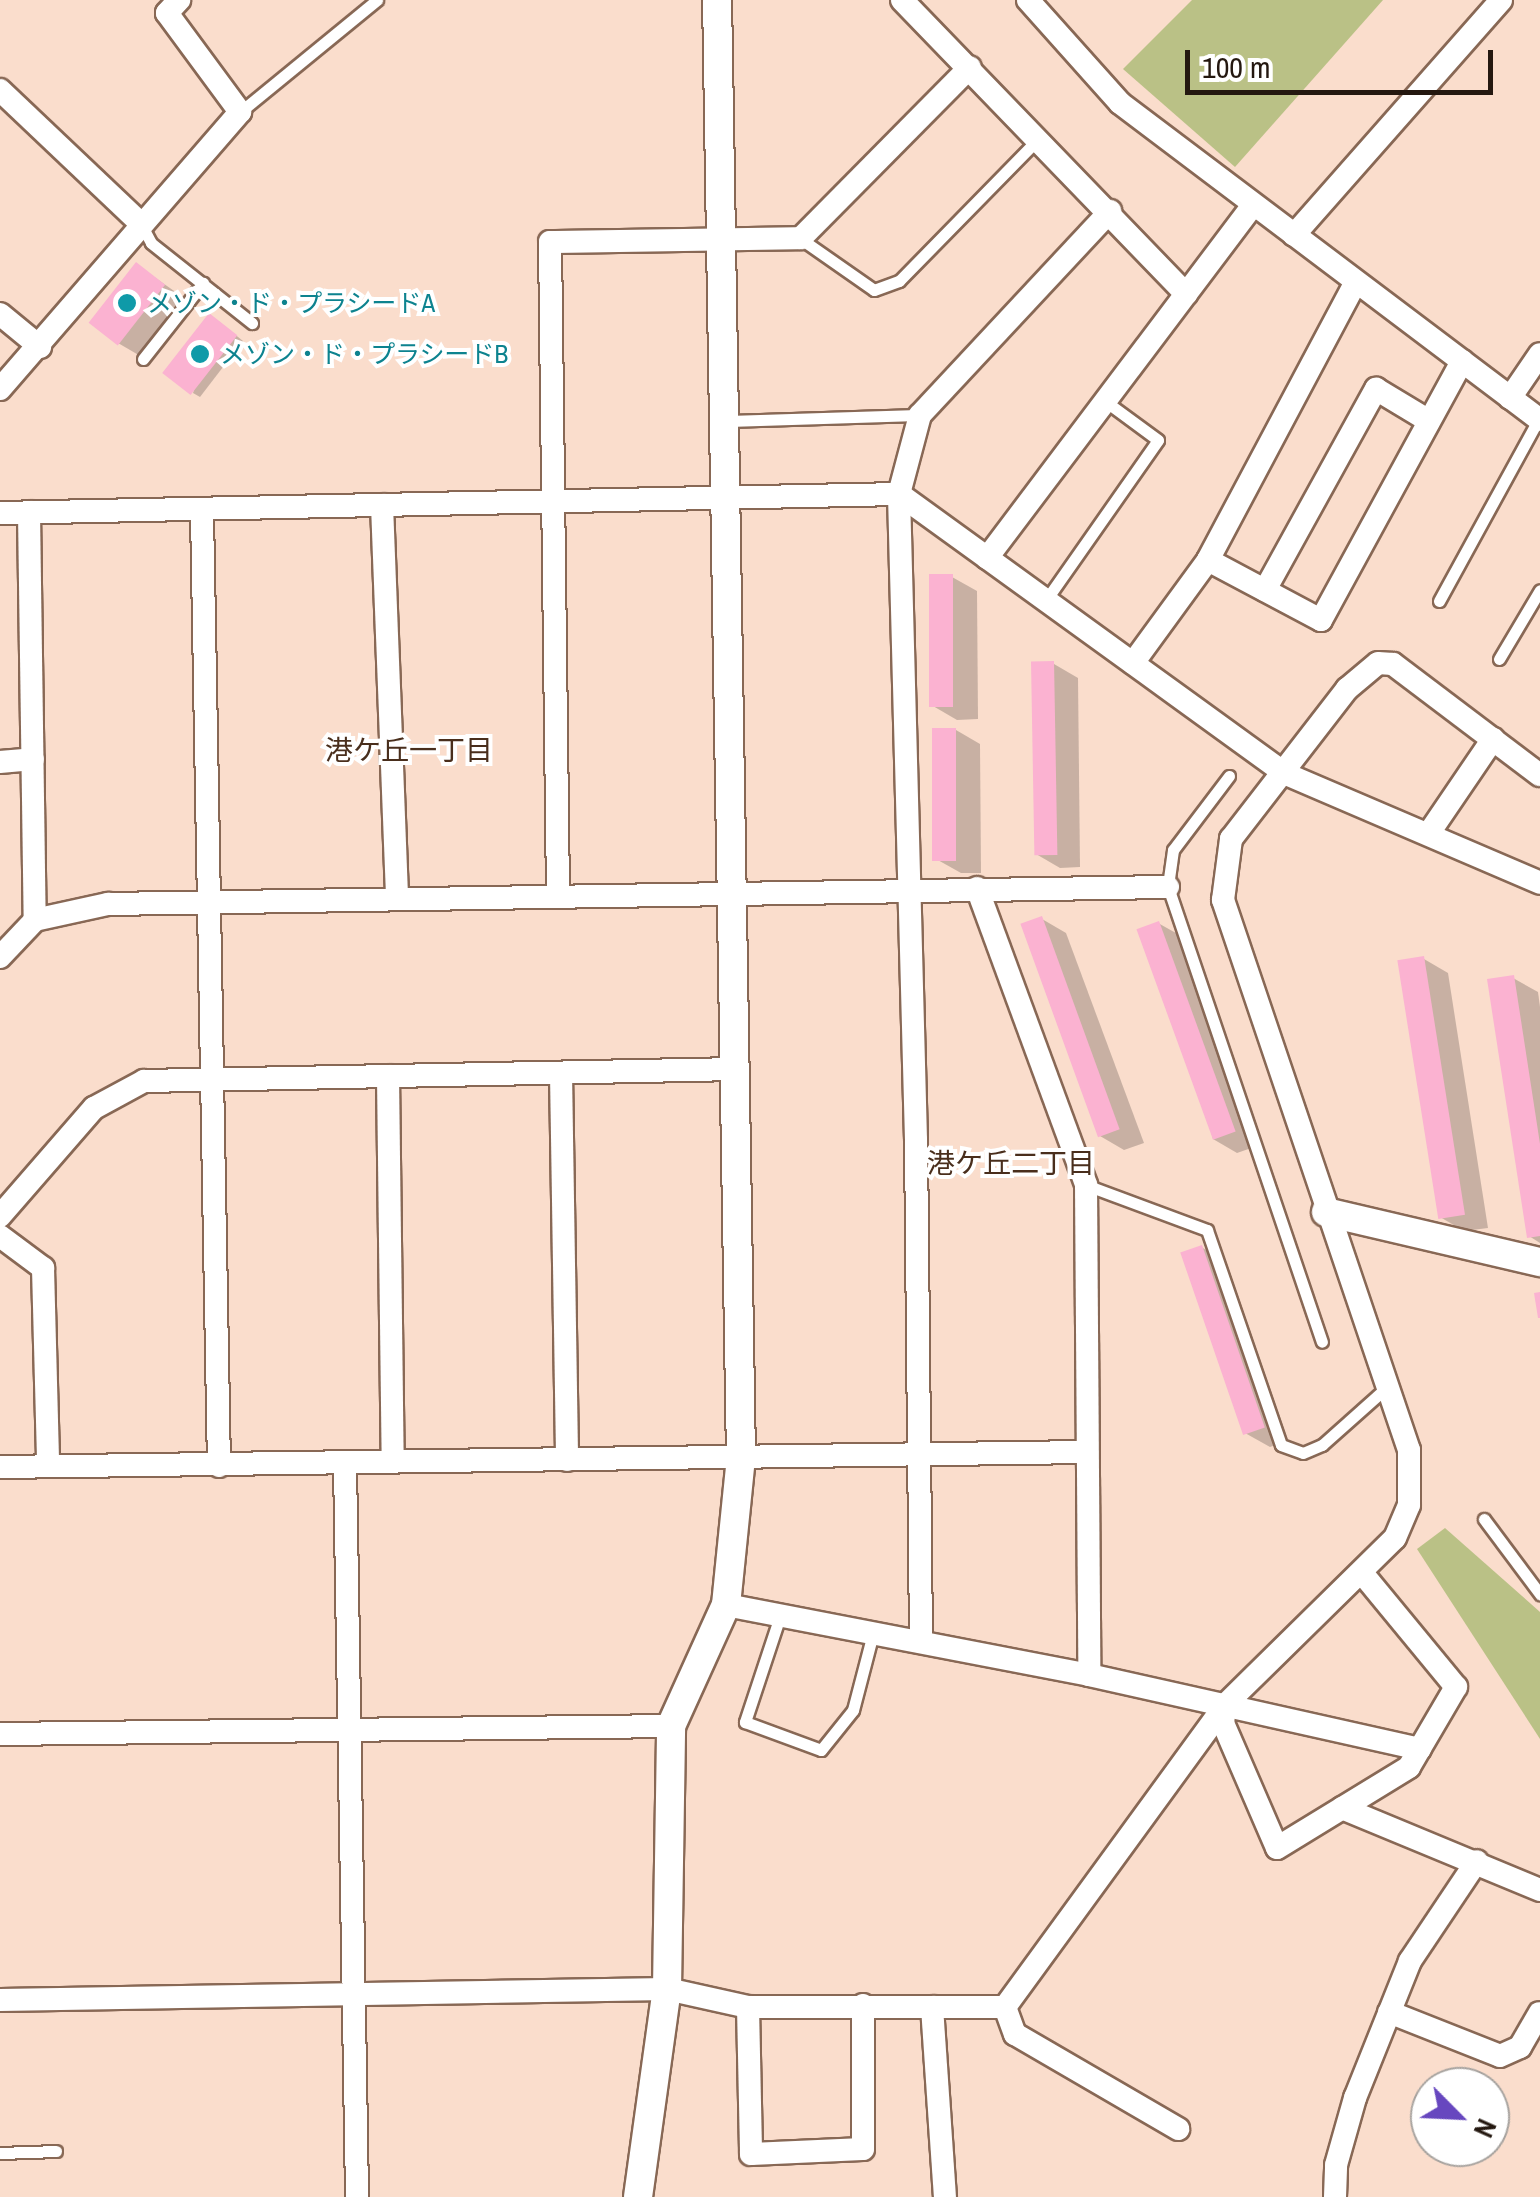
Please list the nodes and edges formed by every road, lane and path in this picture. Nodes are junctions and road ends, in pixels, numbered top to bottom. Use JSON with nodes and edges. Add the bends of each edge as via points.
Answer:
{"nodes":[{"id":1,"x":378,"y":0,"type":"edge"},
{"id":2,"x":717,"y":0,"type":"edge"},
{"id":3,"x":902,"y":0,"type":"edge"},
{"id":4,"x":1028,"y":0,"type":"edge"},
{"id":5,"x":1502,"y":0,"type":"edge"},
{"id":6,"x":165,"y":4,"type":"edge"},
{"id":7,"x":970,"y":67,"type":"junction"},
{"id":8,"x":0,"y":90,"type":"edge"},
{"id":9,"x":240,"y":112,"type":"junction"},
{"id":10,"x":1039,"y":138,"type":"junction"},
{"id":11,"x":1252,"y":206,"type":"junction"},
{"id":12,"x":1110,"y":211,"type":"junction"},
{"id":13,"x":141,"y":224,"type":"junction"},
{"id":14,"x":1294,"y":235,"type":"junction"},
{"id":15,"x":800,"y":238,"type":"junction"},
{"id":16,"x":718,"y":242,"type":"junction"},
{"id":17,"x":202,"y":283,"type":"junction"},
{"id":18,"x":1354,"y":286,"type":"junction"},
{"id":19,"x":1186,"y":294,"type":"junction"},
{"id":20,"x":0,"y":314,"type":"edge"},
{"id":21,"x":252,"y":323,"type":"dead end"},
{"id":22,"x":40,"y":347,"type":"junction"},
{"id":23,"x":1540,"y":354,"type":"edge"},
{"id":24,"x":143,"y":358,"type":"dead end"},
{"id":25,"x":1462,"y":361,"type":"junction"},
{"id":26,"x":0,"y":389,"type":"edge"},
{"id":27,"x":1510,"y":398,"type":"junction"},
{"id":28,"x":1105,"y":401,"type":"junction"},
{"id":29,"x":920,"y":415,"type":"junction"},
{"id":30,"x":1539,"y":419,"type":"edge"},
{"id":31,"x":721,"y":421,"type":"junction"},
{"id":32,"x":1429,"y":421,"type":"junction"},
{"id":33,"x":899,"y":494,"type":"junction"},
{"id":34,"x":721,"y":499,"type":"junction"},
{"id":35,"x":548,"y":503,"type":"junction"},
{"id":36,"x":382,"y":505,"type":"junction"},
{"id":37,"x":29,"y":512,"type":"junction"},
{"id":38,"x":202,"y":512,"type":"junction"},
{"id":39,"x":0,"y":513,"type":"edge"},
{"id":40,"x":986,"y":558,"type":"junction"},
{"id":41,"x":1208,"y":560,"type":"junction"},
{"id":42,"x":1265,"y":590,"type":"junction"},
{"id":43,"x":1540,"y":590,"type":"edge"},
{"id":44,"x":1046,"y":600,"type":"junction"},
{"id":45,"x":1440,"y":601,"type":"dead end"},
{"id":46,"x":1500,"y":659,"type":"dead end"},
{"id":47,"x":1133,"y":663,"type":"junction"},
{"id":48,"x":1493,"y":739,"type":"junction"},
{"id":49,"x":33,"y":759,"type":"junction"},
{"id":50,"x":0,"y":762,"type":"edge"},
{"id":51,"x":1286,"y":774,"type":"junction"},
{"id":52,"x":1540,"y":775,"type":"edge"},
{"id":53,"x":1229,"y":776,"type":"dead end"},
{"id":54,"x":1429,"y":833,"type":"junction"},
{"id":55,"x":1540,"y":883,"type":"edge"},
{"id":56,"x":905,"y":886,"type":"junction"},
{"id":57,"x":1168,"y":886,"type":"junction"},
{"id":58,"x":977,"y":888,"type":"junction"},
{"id":59,"x":732,"y":891,"type":"junction"},
{"id":60,"x":558,"y":894,"type":"junction"},
{"id":61,"x":397,"y":898,"type":"junction"},
{"id":62,"x":209,"y":902,"type":"junction"},
{"id":63,"x":35,"y":920,"type":"junction"},
{"id":64,"x":0,"y":958,"type":"edge"},
{"id":65,"x":735,"y":1069,"type":"junction"},
{"id":66,"x":561,"y":1072,"type":"junction"},
{"id":67,"x":388,"y":1076,"type":"junction"},
{"id":68,"x":213,"y":1077,"type":"junction"},
{"id":69,"x":1086,"y":1185,"type":"junction"},
{"id":70,"x":1326,"y":1212,"type":"junction"},
{"id":71,"x":0,"y":1216,"type":"edge"},
{"id":72,"x":0,"y":1236,"type":"edge"},
{"id":73,"x":1540,"y":1262,"type":"edge"},
{"id":74,"x":1322,"y":1342,"type":"dead end"},
{"id":75,"x":1387,"y":1387,"type":"junction"},
{"id":76,"x":1085,"y":1452,"type":"junction"},
{"id":77,"x":741,"y":1458,"type":"junction"},
{"id":78,"x":914,"y":1458,"type":"junction"},
{"id":79,"x":567,"y":1460,"type":"junction"},
{"id":80,"x":393,"y":1462,"type":"junction"},
{"id":81,"x":48,"y":1464,"type":"junction"},
{"id":82,"x":345,"y":1464,"type":"junction"},
{"id":83,"x":219,"y":1466,"type":"junction"},
{"id":84,"x":0,"y":1467,"type":"edge"},
{"id":85,"x":1484,"y":1519,"type":"dead end"},
{"id":86,"x":1362,"y":1574,"type":"junction"},
{"id":87,"x":1540,"y":1594,"type":"edge"},
{"id":88,"x":726,"y":1605,"type":"junction"},
{"id":89,"x":780,"y":1616,"type":"junction"},
{"id":90,"x":873,"y":1633,"type":"junction"},
{"id":91,"x":920,"y":1642,"type":"junction"},
{"id":92,"x":1089,"y":1675,"type":"junction"},
{"id":93,"x":1225,"y":1705,"type":"junction"},
{"id":94,"x":672,"y":1726,"type":"junction"},
{"id":95,"x":349,"y":1729,"type":"junction"},
{"id":96,"x":0,"y":1734,"type":"edge"},
{"id":97,"x":1420,"y":1750,"type":"junction"},
{"id":98,"x":1342,"y":1808,"type":"junction"},
{"id":99,"x":1478,"y":1862,"type":"junction"},
{"id":100,"x":1540,"y":1890,"type":"edge"},
{"id":101,"x":667,"y":1989,"type":"junction"},
{"id":102,"x":354,"y":1994,"type":"junction"},
{"id":103,"x":0,"y":2000,"type":"edge"},
{"id":104,"x":748,"y":2006,"type":"junction"},
{"id":105,"x":863,"y":2006,"type":"junction"},
{"id":106,"x":932,"y":2007,"type":"junction"},
{"id":107,"x":1006,"y":2007,"type":"junction"},
{"id":108,"x":1389,"y":2012,"type":"junction"},
{"id":109,"x":1540,"y":2013,"type":"edge"},
{"id":110,"x":1178,"y":2129,"type":"dead end"},
{"id":111,"x":56,"y":2151,"type":"dead end"},
{"id":112,"x":0,"y":2153,"type":"edge"},
{"id":113,"x":357,"y":2197,"type":"edge"},
{"id":114,"x":638,"y":2197,"type":"edge"},
{"id":115,"x":945,"y":2197,"type":"edge"},
{"id":116,"x":1336,"y":2197,"type":"edge"}],
"edges":[{"from":1,"to":9,"type":"lane"},
{"from":2,"to":16,"type":"street"},
{"from":3,"to":7,"type":"street"},
{"from":4,"to":11,"type":"street","via":[[1120,104]]},
{"from":5,"to":14,"type":"street"},
{"from":6,"to":9,"type":"street"},
{"from":7,"to":10,"type":"street"},
{"from":7,"to":15,"type":"street"},
{"from":8,"to":13,"type":"street"},
{"from":9,"to":13,"type":"street"},
{"from":10,"to":12,"type":"street"},
{"from":10,"to":15,"type":"lane","via":[[899,281],[874,290]]},
{"from":11,"to":14,"type":"street"},
{"from":11,"to":19,"type":"street"},
{"from":12,"to":19,"type":"street"},
{"from":12,"to":29,"type":"street"},
{"from":13,"to":17,"type":"lane","via":[[152,243]]},
{"from":13,"to":22,"type":"street"},
{"from":14,"to":18,"type":"street"},
{"from":15,"to":16,"type":"street"},
{"from":16,"to":31,"type":"street"},
{"from":16,"to":35,"type":"street","via":[[550,242]]},
{"from":17,"to":21,"type":"lane"},
{"from":17,"to":24,"type":"lane"},
{"from":18,"to":25,"type":"street"},
{"from":18,"to":41,"type":"street"},
{"from":19,"to":28,"type":"street"},
{"from":20,"to":22,"type":"street"},
{"from":22,"to":26,"type":"street"},
{"from":23,"to":27,"type":"street"},
{"from":25,"to":27,"type":"street"},
{"from":25,"to":32,"type":"street"},
{"from":27,"to":30,"type":"street"},
{"from":28,"to":40,"type":"street"},
{"from":28,"to":44,"type":"lane","via":[[1158,440]]},
{"from":29,"to":31,"type":"lane"},
{"from":29,"to":33,"type":"street"},
{"from":30,"to":45,"type":"lane"},
{"from":31,"to":34,"type":"street"},
{"from":32,"to":42,"type":"street","via":[[1322,620]]},
{"from":32,"to":42,"type":"street","via":[[1376,389]]},
{"from":33,"to":34,"type":"street"},
{"from":33,"to":40,"type":"street"},
{"from":33,"to":56,"type":"street"},
{"from":34,"to":35,"type":"street"},
{"from":34,"to":59,"type":"street"},
{"from":35,"to":36,"type":"street"},
{"from":35,"to":60,"type":"street"},
{"from":36,"to":38,"type":"street"},
{"from":36,"to":61,"type":"street"},
{"from":37,"to":38,"type":"street"},
{"from":37,"to":39,"type":"street"},
{"from":37,"to":49,"type":"street"},
{"from":38,"to":62,"type":"street"},
{"from":40,"to":44,"type":"street"},
{"from":41,"to":42,"type":"street"},
{"from":41,"to":47,"type":"street"},
{"from":43,"to":46,"type":"lane"},
{"from":44,"to":47,"type":"street"},
{"from":47,"to":51,"type":"street"},
{"from":48,"to":51,"type":"street","via":[[1393,664],[1378,663],[1347,689]]},
{"from":48,"to":52,"type":"street"},
{"from":48,"to":54,"type":"street"},
{"from":49,"to":50,"type":"street"},
{"from":49,"to":63,"type":"street"},
{"from":51,"to":54,"type":"street"},
{"from":51,"to":70,"type":"street","via":[[1231,839],[1223,900]]},
{"from":53,"to":57,"type":"lane","via":[[1174,850]]},
{"from":54,"to":55,"type":"street"},
{"from":56,"to":58,"type":"street"},
{"from":56,"to":59,"type":"street"},
{"from":56,"to":78,"type":"street","via":[[916,1140]]},
{"from":57,"to":58,"type":"street"},
{"from":57,"to":74,"type":"lane"},
{"from":58,"to":69,"type":"street"},
{"from":59,"to":60,"type":"street"},
{"from":59,"to":65,"type":"street"},
{"from":60,"to":61,"type":"street"},
{"from":61,"to":62,"type":"street"},
{"from":62,"to":63,"type":"street","via":[[108,904]]},
{"from":62,"to":68,"type":"street"},
{"from":63,"to":64,"type":"street"},
{"from":65,"to":66,"type":"street"},
{"from":65,"to":77,"type":"street"},
{"from":66,"to":67,"type":"street"},
{"from":66,"to":79,"type":"street"},
{"from":67,"to":68,"type":"street"},
{"from":67,"to":80,"type":"street"},
{"from":68,"to":71,"type":"street","via":[[144,1081],[94,1108]]},
{"from":68,"to":83,"type":"street"},
{"from":69,"to":75,"type":"lane","via":[[1207,1230],[1281,1444],[1303,1453],[1322,1444]]},
{"from":69,"to":76,"type":"street"},
{"from":70,"to":73,"type":"street"},
{"from":70,"to":75,"type":"street"},
{"from":72,"to":81,"type":"street","via":[[43,1268]]},
{"from":75,"to":86,"type":"street","via":[[1409,1450],[1411,1494],[1395,1538]]},
{"from":76,"to":78,"type":"street"},
{"from":76,"to":92,"type":"street"},
{"from":77,"to":78,"type":"street"},
{"from":77,"to":79,"type":"street"},
{"from":77,"to":88,"type":"street"},
{"from":78,"to":91,"type":"street"},
{"from":79,"to":80,"type":"street"},
{"from":80,"to":82,"type":"street"},
{"from":81,"to":83,"type":"street"},
{"from":81,"to":84,"type":"street"},
{"from":82,"to":83,"type":"street"},
{"from":82,"to":95,"type":"street"},
{"from":85,"to":87,"type":"lane"},
{"from":86,"to":93,"type":"street"},
{"from":86,"to":97,"type":"street","via":[[1456,1687]]},
{"from":88,"to":89,"type":"street"},
{"from":88,"to":94,"type":"street"},
{"from":89,"to":90,"type":"street"},
{"from":89,"to":90,"type":"lane","via":[[744,1722],[821,1750],[853,1710]]},
{"from":90,"to":91,"type":"street"},
{"from":91,"to":92,"type":"street"},
{"from":92,"to":93,"type":"street"},
{"from":93,"to":97,"type":"street"},
{"from":93,"to":98,"type":"street","via":[[1223,1723],[1277,1848]]},
{"from":93,"to":107,"type":"street"},
{"from":94,"to":95,"type":"street"},
{"from":94,"to":101,"type":"street"},
{"from":95,"to":96,"type":"street"},
{"from":95,"to":102,"type":"street"},
{"from":97,"to":98,"type":"street","via":[[1409,1767]]},
{"from":98,"to":99,"type":"street"},
{"from":99,"to":100,"type":"street"},
{"from":99,"to":108,"type":"street","via":[[1410,1961]]},
{"from":101,"to":102,"type":"street"},
{"from":101,"to":104,"type":"street"},
{"from":101,"to":114,"type":"street"},
{"from":102,"to":103,"type":"street"},
{"from":102,"to":113,"type":"street"},
{"from":104,"to":105,"type":"street"},
{"from":104,"to":105,"type":"street","via":[[751,2154],[864,2149]]},
{"from":105,"to":106,"type":"street"},
{"from":106,"to":107,"type":"street"},
{"from":106,"to":115,"type":"street"},
{"from":107,"to":110,"type":"street","via":[[1015,2034]]},
{"from":108,"to":109,"type":"street","via":[[1500,2056],[1520,2047]]},
{"from":108,"to":116,"type":"street","via":[[1336,2165]]},
{"from":111,"to":112,"type":"lane"}]}
